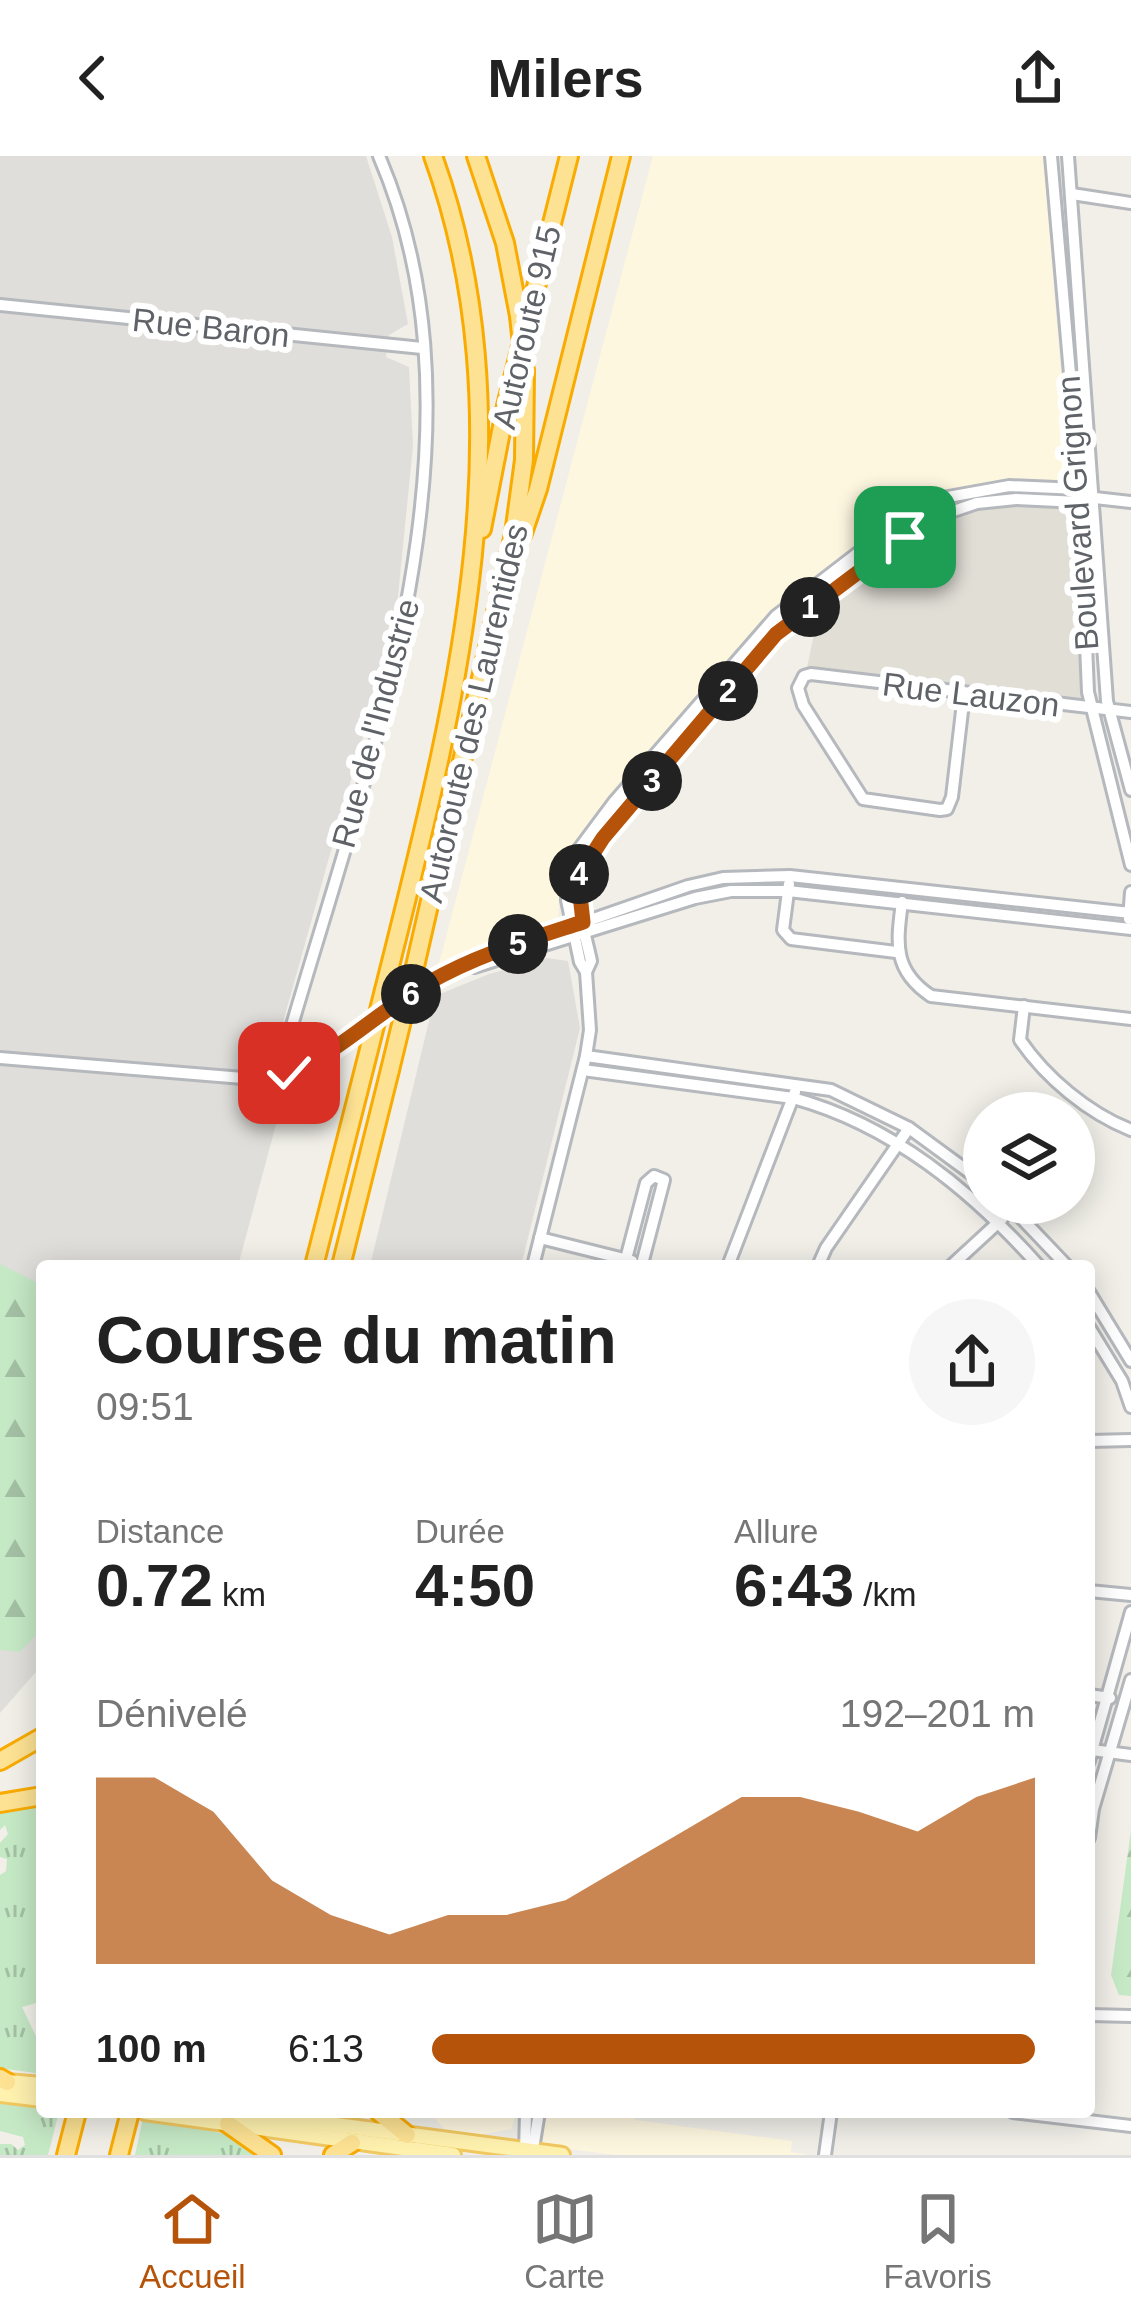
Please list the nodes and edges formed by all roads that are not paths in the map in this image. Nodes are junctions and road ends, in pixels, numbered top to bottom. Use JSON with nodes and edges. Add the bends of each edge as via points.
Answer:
{"nodes":[{"id":1,"x":379,"y":156,"type":"edge"},
{"id":2,"x":433,"y":156,"type":"edge"},
{"id":3,"x":476,"y":156,"type":"edge"},
{"id":4,"x":569,"y":156,"type":"edge"},
{"id":5,"x":621,"y":156,"type":"edge"},
{"id":6,"x":1051,"y":156,"type":"edge"},
{"id":7,"x":1068,"y":156,"type":"edge"},
{"id":8,"x":1072,"y":194,"type":"junction"},
{"id":9,"x":1131,"y":203,"type":"edge"},
{"id":10,"x":0,"y":305,"type":"edge"},
{"id":11,"x":422,"y":348,"type":"junction"},
{"id":12,"x":1079,"y":495,"type":"junction"},
{"id":13,"x":1094,"y":498,"type":"junction"},
{"id":14,"x":1131,"y":502,"type":"edge"},
{"id":15,"x":503,"y":590,"type":"junction"},
{"id":16,"x":470,"y":593,"type":"junction"},
{"id":17,"x":964,"y":694,"type":"junction"},
{"id":18,"x":1091,"y":709,"type":"junction"},
{"id":19,"x":1109,"y":710,"type":"junction"},
{"id":20,"x":1131,"y":712,"type":"edge"},
{"id":21,"x":1131,"y":790,"type":"edge"},
{"id":22,"x":1125,"y":815,"type":"edge"},
{"id":23,"x":1131,"y":865,"type":"edge"},
{"id":24,"x":790,"y":877,"type":"junction"},
{"id":25,"x":903,"y":888,"type":"junction"},
{"id":26,"x":788,"y":891,"type":"junction"},
{"id":27,"x":1131,"y":892,"type":"edge"},
{"id":28,"x":902,"y":904,"type":"junction"},
{"id":29,"x":1130,"y":913,"type":"edge"},
{"id":30,"x":1130,"y":929,"type":"edge"},
{"id":31,"x":579,"y":930,"type":"junction"},
{"id":32,"x":896,"y":952,"type":"junction"},
{"id":33,"x":1024,"y":1006,"type":"junction"},
{"id":34,"x":1131,"y":1019,"type":"edge"},
{"id":35,"x":586,"y":1055,"type":"junction"},
{"id":36,"x":0,"y":1058,"type":"edge"},
{"id":37,"x":583,"y":1070,"type":"junction"},
{"id":38,"x":289,"y":1073,"type":"junction"},
{"id":39,"x":799,"y":1083,"type":"junction"},
{"id":40,"x":793,"y":1098,"type":"junction"},
{"id":41,"x":909,"y":1128,"type":"junction"},
{"id":42,"x":1131,"y":1130,"type":"edge"},
{"id":43,"x":901,"y":1143,"type":"junction"},
{"id":44,"x":963,"y":1168,"type":"edge"},
{"id":45,"x":963,"y":1192,"type":"edge"},
{"id":46,"x":996,"y":1224,"type":"edge"},
{"id":47,"x":1002,"y":1224,"type":"edge"},
{"id":48,"x":1028,"y":1224,"type":"edge"},
{"id":49,"x":541,"y":1238,"type":"junction"},
{"id":50,"x":626,"y":1259,"type":"junction"},
{"id":51,"x":316,"y":1260,"type":"edge"},
{"id":52,"x":342,"y":1260,"type":"edge"},
{"id":53,"x":534,"y":1260,"type":"edge"},
{"id":54,"x":629,"y":1260,"type":"edge"},
{"id":55,"x":645,"y":1260,"type":"edge"},
{"id":56,"x":730,"y":1260,"type":"edge"},
{"id":57,"x":821,"y":1260,"type":"edge"},
{"id":58,"x":957,"y":1260,"type":"edge"},
{"id":59,"x":1035,"y":1260,"type":"edge"},
{"id":60,"x":1060,"y":1260,"type":"edge"},
{"id":61,"x":1095,"y":1302,"type":"edge"},
{"id":62,"x":1095,"y":1335,"type":"edge"},
{"id":63,"x":1131,"y":1361,"type":"edge"},
{"id":64,"x":1127,"y":1378,"type":"edge"},
{"id":65,"x":1131,"y":1407,"type":"edge"},
{"id":66,"x":1131,"y":1440,"type":"edge"},
{"id":67,"x":1095,"y":1441,"type":"edge"},
{"id":68,"x":1095,"y":1592,"type":"edge"},
{"id":69,"x":1131,"y":1595,"type":"edge"},
{"id":70,"x":1131,"y":1612,"type":"edge"},
{"id":71,"x":1131,"y":1680,"type":"edge"},
{"id":72,"x":1095,"y":1696,"type":"edge"},
{"id":73,"x":1107,"y":1698,"type":"junction"},
{"id":74,"x":1125,"y":1700,"type":"junction"},
{"id":75,"x":36,"y":1740,"type":"edge"},
{"id":76,"x":1095,"y":1741,"type":"edge"},
{"id":77,"x":1109,"y":1752,"type":"junction"},
{"id":78,"x":1095,"y":1754,"type":"edge"},
{"id":79,"x":1131,"y":1755,"type":"edge"},
{"id":80,"x":0,"y":1761,"type":"edge"},
{"id":81,"x":1095,"y":1796,"type":"edge"},
{"id":82,"x":36,"y":1797,"type":"edge"},
{"id":83,"x":0,"y":1803,"type":"edge"},
{"id":84,"x":1095,"y":2015,"type":"edge"},
{"id":85,"x":1131,"y":2016,"type":"edge"},
{"id":86,"x":2,"y":2084,"type":"edge"},
{"id":87,"x":36,"y":2085,"type":"edge"},
{"id":88,"x":36,"y":2097,"type":"edge"},
{"id":89,"x":76,"y":2118,"type":"edge"},
{"id":90,"x":128,"y":2118,"type":"edge"},
{"id":91,"x":233,"y":2118,"type":"edge"},
{"id":92,"x":386,"y":2118,"type":"edge"},
{"id":93,"x":526,"y":2118,"type":"edge"},
{"id":94,"x":538,"y":2118,"type":"edge"},
{"id":95,"x":830,"y":2118,"type":"edge"},
{"id":96,"x":1064,"y":2118,"type":"edge"},
{"id":97,"x":1131,"y":2126,"type":"edge"},
{"id":98,"x":407,"y":2135,"type":"junction"},
{"id":99,"x":352,"y":2143,"type":"junction"},
{"id":100,"x":529,"y":2153,"type":"edge"},
{"id":101,"x":67,"y":2155,"type":"edge"},
{"id":102,"x":119,"y":2155,"type":"edge"},
{"id":103,"x":272,"y":2155,"type":"edge"},
{"id":104,"x":333,"y":2155,"type":"edge"},
{"id":105,"x":453,"y":2155,"type":"edge"},
{"id":106,"x":562,"y":2155,"type":"edge"},
{"id":107,"x":825,"y":2155,"type":"edge"}],
"edges":[{"from":1,"to":11,"type":"street","name":"Rue de l'Industrie","via":[[408,242]]},
{"from":2,"to":16,"type":"highway","name":"Autoroute des Laurentides","via":[[460,247],[475,344]]},
{"from":3,"to":15,"type":"highway","name":"Autoroute des Laurentides","bridge":true,"via":[[505,243],[524,372],[523,475]]},
{"from":4,"to":16,"type":"highway","name":"Autoroute 915"},
{"from":5,"to":15,"type":"highway","name":"Autoroute 915","via":[[538,488]]},
{"from":6,"to":12,"type":"street","name":"Boulevard Grignon"},
{"from":7,"to":8,"type":"street","name":"Boulevard Grignon"},
{"from":8,"to":9,"type":"street"},
{"from":8,"to":13,"type":"street","name":"Boulevard Grignon"},
{"from":10,"to":11,"type":"street","name":"Rue Baron"},
{"from":11,"to":38,"type":"street","name":"Rue de l'Industrie","via":[[424,434],[407,616],[288,1039]]},
{"from":12,"to":13,"type":"street"},
{"from":12,"to":18,"type":"street","name":"Boulevard Grignon"},
{"from":12,"to":31,"type":"street","via":[[998,500],[936,517],[790,621],[589,855],[578,877]]},
{"from":13,"to":14,"type":"street"},
{"from":13,"to":19,"type":"street","name":"Boulevard Grignon"},
{"from":15,"to":52,"type":"highway","name":"Autoroute des Laurentides","bridge":true},
{"from":16,"to":51,"type":"highway","name":"Autoroute des Laurentides","bridge":true,"via":[[445,739]]},
{"from":17,"to":17,"type":"street","name":"Rue Lauzon","via":[[947,809],[870,802],[858,793],[798,696],[811,674]]},
{"from":17,"to":18,"type":"street","name":"Rue Lauzon"},
{"from":18,"to":19,"type":"street","name":"Rue Lauzon"},
{"from":18,"to":22,"type":"street","name":"Boulevard Grignon"},
{"from":19,"to":20,"type":"street","name":"Rue Lauzon"},
{"from":19,"to":21,"type":"street","name":"Boulevard Grignon"},
{"from":22,"to":23,"type":"street","name":"Boulevard Grignon"},
{"from":24,"to":25,"type":"street"},
{"from":24,"to":26,"type":"street"},
{"from":24,"to":31,"type":"street","via":[[704,881]]},
{"from":25,"to":28,"type":"street"},
{"from":25,"to":29,"type":"street"},
{"from":26,"to":28,"type":"street"},
{"from":26,"to":31,"type":"street","via":[[711,893]]},
{"from":26,"to":32,"type":"street","via":[[783,930],[791,939]]},
{"from":27,"to":29,"type":"street"},
{"from":28,"to":30,"type":"street"},
{"from":28,"to":32,"type":"street"},
{"from":29,"to":30,"type":"street"},
{"from":31,"to":35,"type":"street","via":[[591,961]]},
{"from":31,"to":38,"type":"street","via":[[453,971]]},
{"from":32,"to":33,"type":"street","via":[[931,996]]},
{"from":33,"to":34,"type":"street"},
{"from":33,"to":42,"type":"street","via":[[1020,1040],[1028,1052],[1060,1084]]},
{"from":35,"to":37,"type":"street"},
{"from":35,"to":39,"type":"street"},
{"from":36,"to":38,"type":"street","via":[[243,1078]]},
{"from":37,"to":40,"type":"street"},
{"from":37,"to":49,"type":"street"},
{"from":39,"to":40,"type":"street"},
{"from":39,"to":41,"type":"street"},
{"from":40,"to":43,"type":"street"},
{"from":40,"to":56,"type":"street"},
{"from":41,"to":43,"type":"street"},
{"from":41,"to":44,"type":"street"},
{"from":43,"to":45,"type":"street"},
{"from":43,"to":57,"type":"street"},
{"from":46,"to":58,"type":"street"},
{"from":47,"to":59,"type":"street"},
{"from":48,"to":60,"type":"street"},
{"from":49,"to":50,"type":"street"},
{"from":49,"to":53,"type":"street"},
{"from":50,"to":54,"type":"street"},
{"from":50,"to":55,"type":"street","via":[[654,1176],[664,1180]]},
{"from":61,"to":63,"type":"street"},
{"from":62,"to":64,"type":"street"},
{"from":64,"to":65,"type":"street"},
{"from":66,"to":67,"type":"street"},
{"from":68,"to":69,"type":"street"},
{"from":70,"to":73,"type":"street"},
{"from":71,"to":74,"type":"street"},
{"from":72,"to":73,"type":"street"},
{"from":73,"to":74,"type":"street"},
{"from":73,"to":76,"type":"street"},
{"from":74,"to":77,"type":"street"},
{"from":75,"to":80,"type":"highway"},
{"from":77,"to":78,"type":"street"},
{"from":77,"to":79,"type":"street"},
{"from":77,"to":81,"type":"street"},
{"from":82,"to":83,"type":"highway"},
{"from":84,"to":85,"type":"street"},
{"from":86,"to":87,"type":"main road"},
{"from":86,"to":88,"type":"main road"},
{"from":89,"to":101,"type":"highway"},
{"from":90,"to":102,"type":"highway"},
{"from":91,"to":98,"type":"main road"},
{"from":91,"to":99,"type":"main road"},
{"from":91,"to":103,"type":"highway"},
{"from":92,"to":98,"type":"highway"},
{"from":93,"to":100,"type":"street"},
{"from":94,"to":100,"type":"street"},
{"from":95,"to":107,"type":"street"},
{"from":96,"to":97,"type":"street"},
{"from":98,"to":100,"type":"main road"},
{"from":99,"to":104,"type":"highway"},
{"from":99,"to":105,"type":"main road"},
{"from":100,"to":106,"type":"main road"}]}
